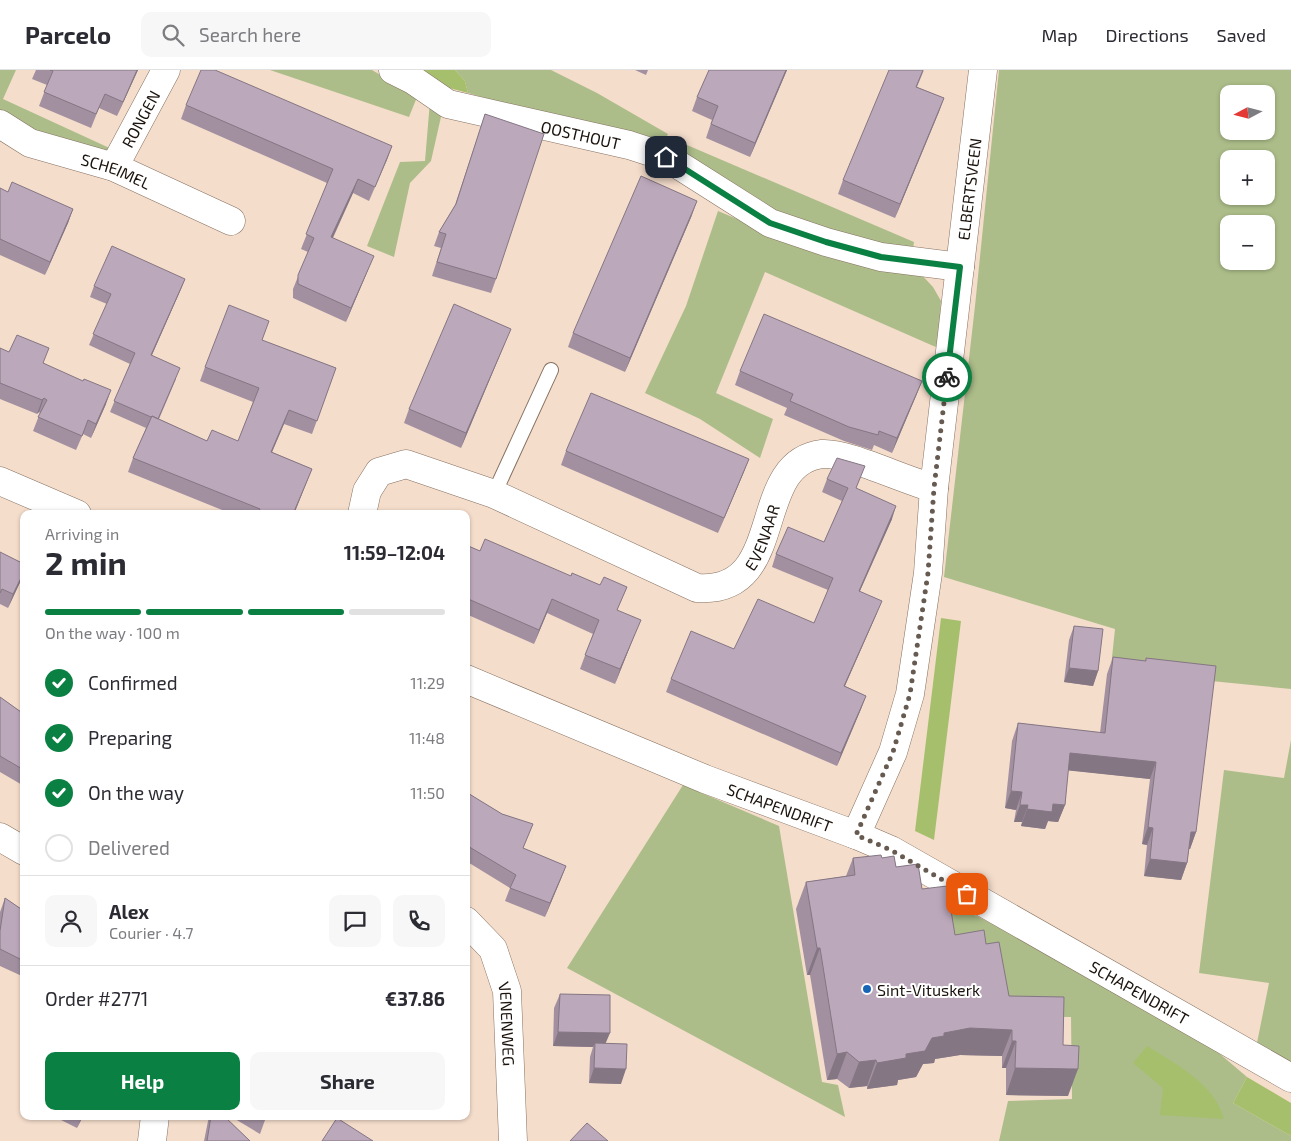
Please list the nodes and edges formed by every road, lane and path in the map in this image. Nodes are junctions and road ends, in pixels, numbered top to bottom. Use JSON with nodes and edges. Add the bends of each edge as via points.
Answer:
{"nodes":[{"id":1,"x":166,"y":70,"type":"edge"},
{"id":2,"x":983,"y":70,"type":"edge"},
{"id":3,"x":405,"y":73,"type":"edge"},
{"id":4,"x":0,"y":124,"type":"edge"},
{"id":5,"x":114,"y":166,"type":"junction"},
{"id":6,"x":230,"y":221,"type":"dead end"},
{"id":7,"x":960,"y":267,"type":"junction"},
{"id":8,"x":551,"y":370,"type":"dead end"},
{"id":9,"x":0,"y":481,"type":"edge"},
{"id":10,"x":934,"y":488,"type":"junction"},
{"id":11,"x":494,"y":494,"type":"junction"},
{"id":12,"x":67,"y":510,"type":"edge"},
{"id":13,"x":363,"y":510,"type":"edge"},
{"id":14,"x":470,"y":681,"type":"edge"},
{"id":15,"x":856,"y":835,"type":"junction"},
{"id":16,"x":0,"y":837,"type":"edge"},
{"id":17,"x":20,"y":849,"type":"edge"},
{"id":18,"x":470,"y":925,"type":"edge"},
{"id":19,"x":1291,"y":1078,"type":"edge"},
{"id":20,"x":154,"y":1120,"type":"edge"},
{"id":21,"x":152,"y":1141,"type":"edge"},
{"id":22,"x":513,"y":1141,"type":"edge"}],
"edges":[{"from":1,"to":5,"type":"street","name":"RONGEN"},
{"from":2,"to":7,"type":"street","name":"ELBERTSVEEN"},
{"from":3,"to":7,"type":"street","name":"OOSTHOUT","via":[[448,104],[628,145],[666,157],[770,223],[881,257]]},
{"from":4,"to":5,"type":"street","name":"SCHEIMEL","via":[[30,143]]},
{"from":5,"to":6,"type":"street","name":"SCHEIMEL"},
{"from":7,"to":10,"type":"street","name":"ELBERTSVEEN"},
{"from":8,"to":11,"type":"lane"},
{"from":9,"to":12,"type":"street"},
{"from":10,"to":11,"type":"street","name":"EVENAAR","via":[[838,455],[822,454],[804,459],[784,478],[752,563],[738,580],[714,589],[697,588]]},
{"from":10,"to":15,"type":"street","name":"ELBERTSVEEN","via":[[928,573],[910,694],[893,752]]},
{"from":11,"to":13,"type":"street","name":"EVENAAR","via":[[406,464],[379,472],[367,491]]},
{"from":14,"to":15,"type":"street","name":"SCHAPENDRIFT","via":[[705,779]]},
{"from":15,"to":19,"type":"street","name":"SCHAPENDRIFT","via":[[891,850]]},
{"from":16,"to":17,"type":"street"},
{"from":18,"to":22,"type":"street","name":"VENENWEG","via":[[493,948],[507,991]]},
{"from":20,"to":21,"type":"street"}]}
